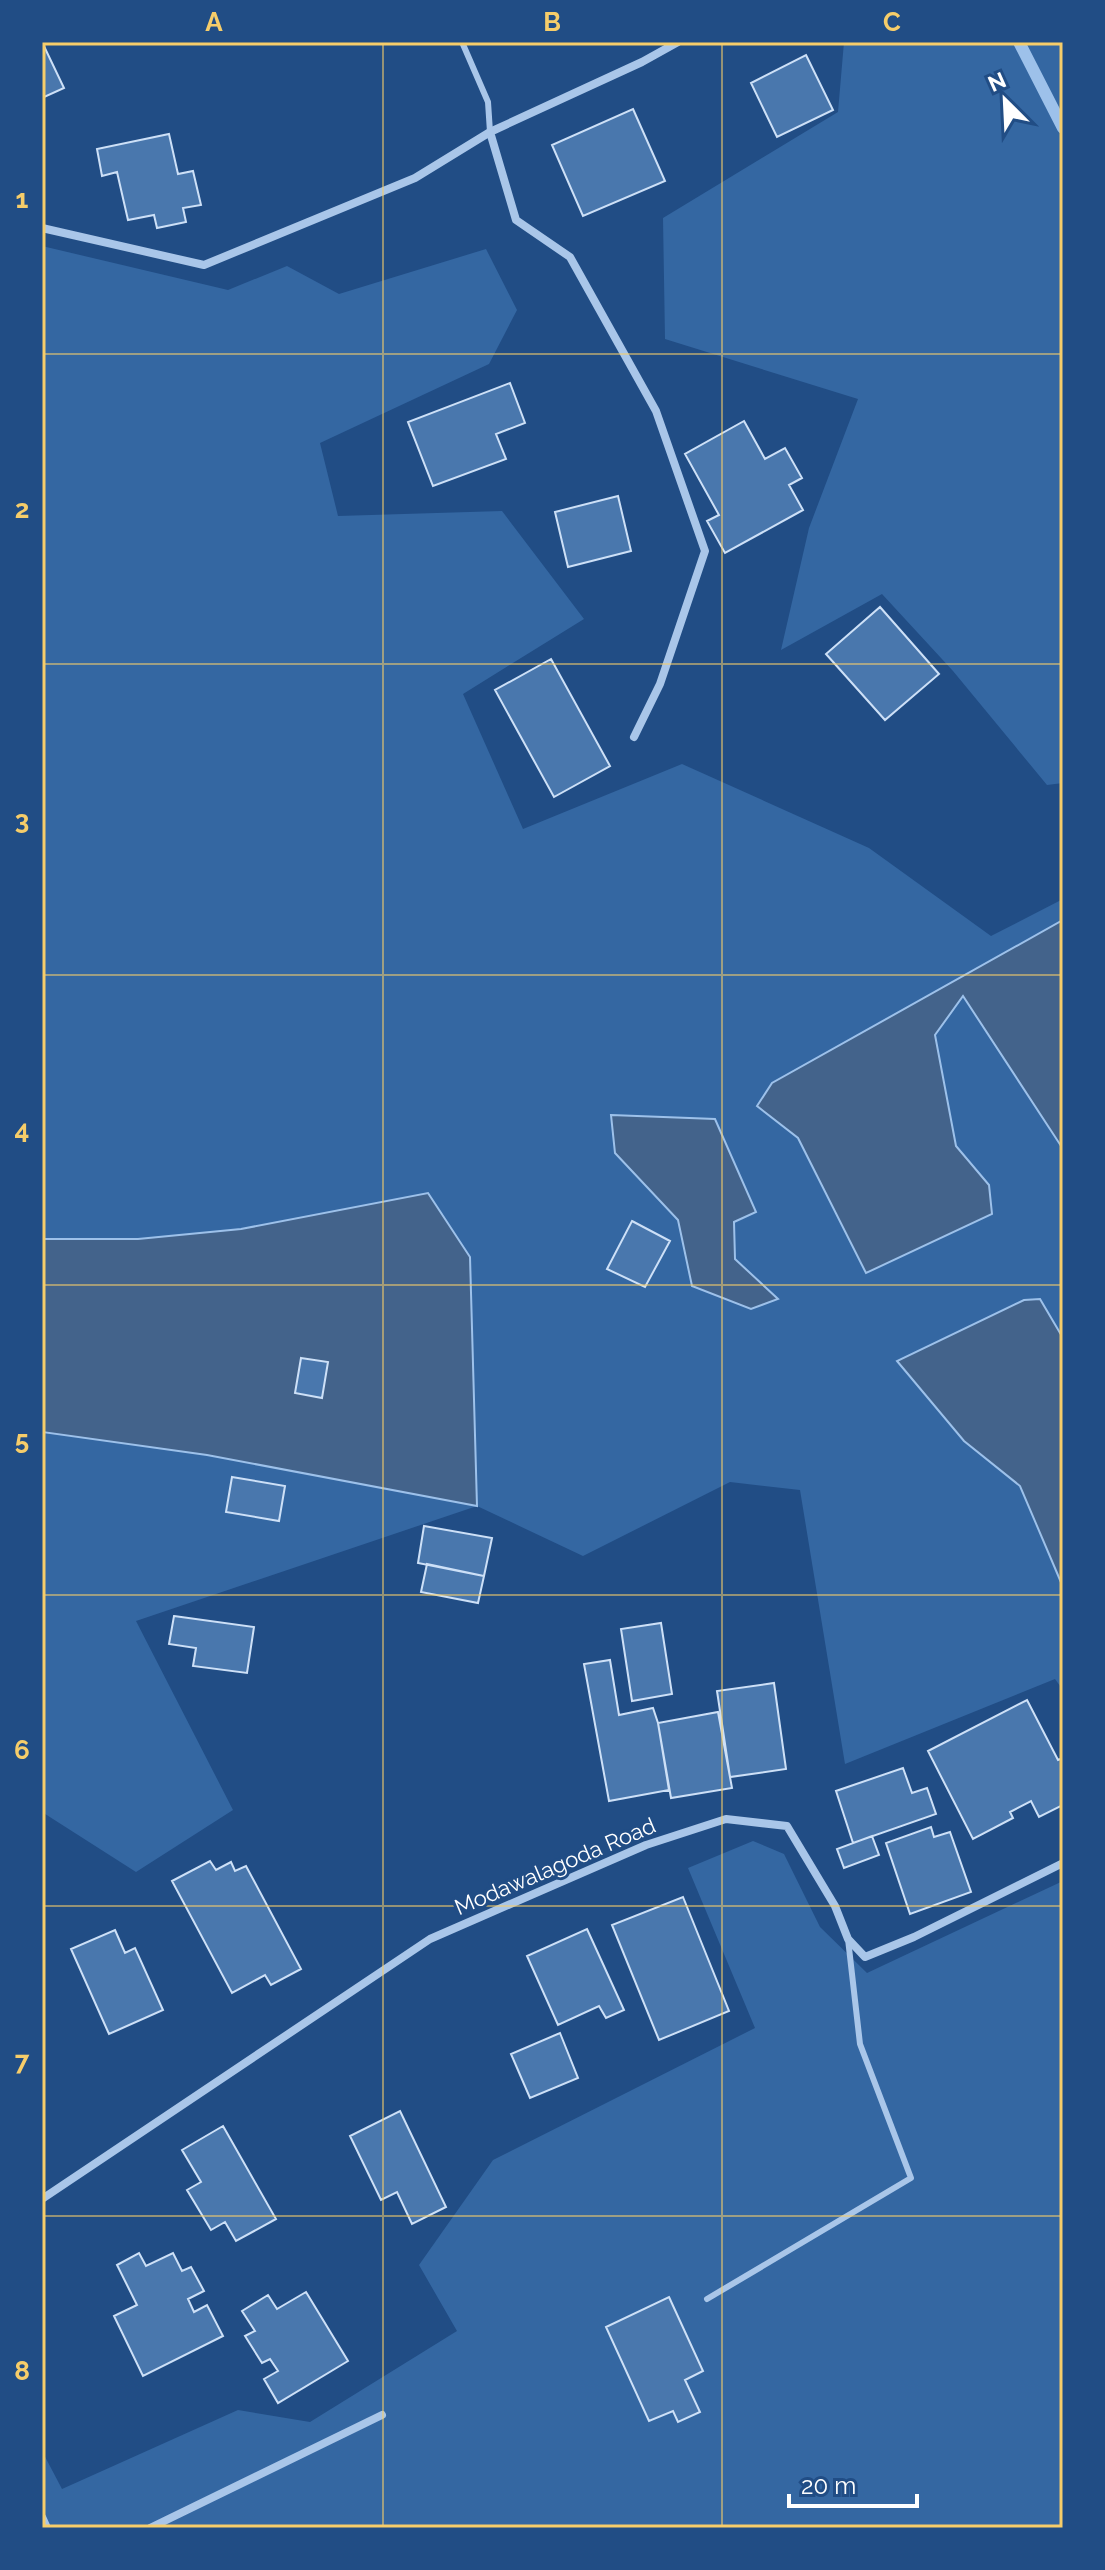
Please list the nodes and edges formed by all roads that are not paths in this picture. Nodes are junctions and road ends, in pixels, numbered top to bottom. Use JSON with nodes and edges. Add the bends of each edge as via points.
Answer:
{"nodes":[{"id":1,"x":462,"y":42,"type":"edge"},
{"id":2,"x":678,"y":42,"type":"edge"},
{"id":3,"x":490,"y":132,"type":"junction"},
{"id":4,"x":42,"y":228,"type":"edge"},
{"id":5,"x":634,"y":737,"type":"dead end"},
{"id":6,"x":1063,"y":1863,"type":"edge"},
{"id":7,"x":848,"y":1939,"type":"junction"},
{"id":8,"x":42,"y":2199,"type":"edge"},
{"id":9,"x":707,"y":2299,"type":"dead end"},
{"id":10,"x":382,"y":2415,"type":"dead end"},
{"id":11,"x":42,"y":2517,"type":"edge"},
{"id":12,"x":47,"y":2528,"type":"edge"},
{"id":13,"x":150,"y":2528,"type":"edge"}],
"edges":[{"from":1,"to":3,"type":"lane","via":[[488,102]]},
{"from":2,"to":3,"type":"street"},
{"from":3,"to":4,"type":"street","via":[[415,178],[204,265]]},
{"from":3,"to":5,"type":"street","via":[[516,220],[570,257],[656,411],[705,551],[660,684]]},
{"from":6,"to":7,"type":"street","via":[[865,1957]]},
{"from":7,"to":8,"type":"street","name":"Modawalagoda Road","via":[[835,1906],[787,1826],[726,1819],[646,1845],[430,1939]]},
{"from":7,"to":9,"type":"lane","via":[[860,2044],[911,2178]]},
{"from":10,"to":13,"type":"street"},
{"from":11,"to":12,"type":"street"}]}
